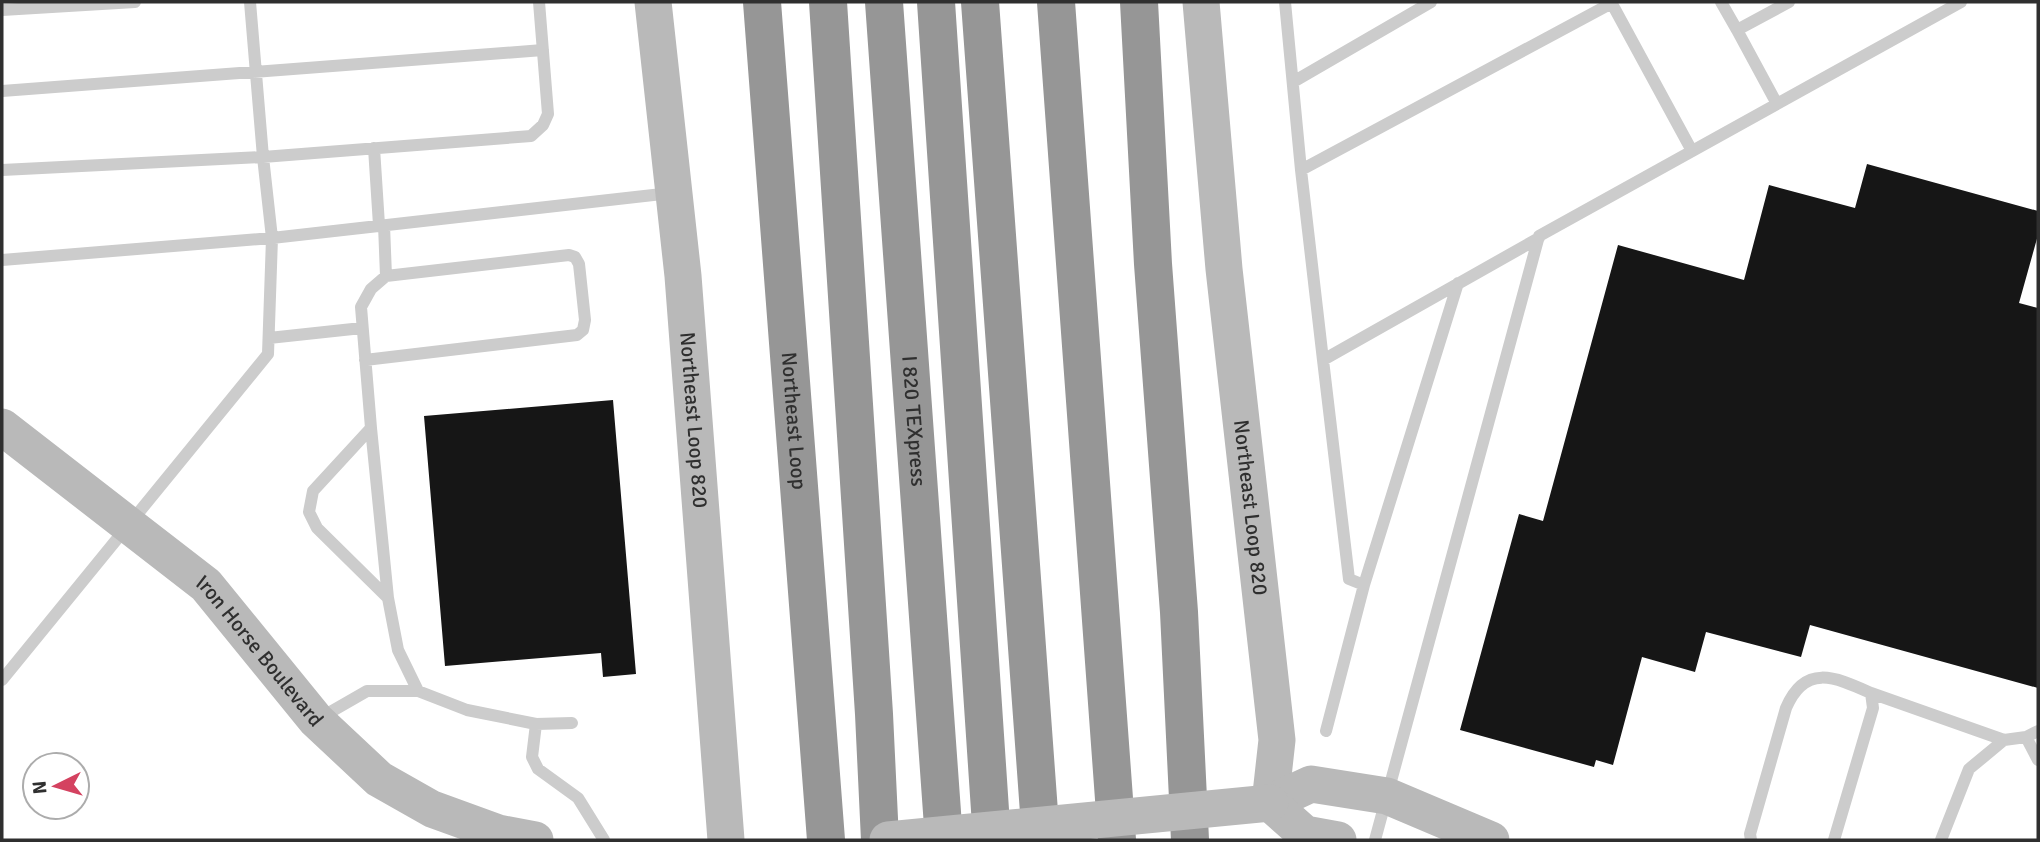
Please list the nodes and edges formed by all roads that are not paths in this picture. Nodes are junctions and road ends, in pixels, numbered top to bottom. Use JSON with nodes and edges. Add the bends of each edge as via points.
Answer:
{"nodes":[{"id":1,"x":135,"y":2,"type":"edge"},
{"id":2,"x":250,"y":2,"type":"edge"},
{"id":3,"x":539,"y":2,"type":"edge"},
{"id":4,"x":653,"y":2,"type":"edge"},
{"id":5,"x":762,"y":2,"type":"edge"},
{"id":6,"x":828,"y":2,"type":"edge"},
{"id":7,"x":884,"y":2,"type":"edge"},
{"id":8,"x":936,"y":2,"type":"edge"},
{"id":9,"x":980,"y":2,"type":"edge"},
{"id":10,"x":1056,"y":2,"type":"edge"},
{"id":11,"x":1139,"y":2,"type":"edge"},
{"id":12,"x":1201,"y":2,"type":"edge"},
{"id":13,"x":1285,"y":2,"type":"edge"},
{"id":14,"x":1431,"y":2,"type":"edge"},
{"id":15,"x":1611,"y":2,"type":"edge"},
{"id":16,"x":1721,"y":2,"type":"edge"},
{"id":17,"x":1789,"y":2,"type":"edge"},
{"id":18,"x":1961,"y":2,"type":"edge"},
{"id":19,"x":2,"y":10,"type":"edge"},
{"id":20,"x":1737,"y":30,"type":"junction"},
{"id":21,"x":543,"y":50,"type":"junction"},
{"id":22,"x":257,"y":72,"type":"junction"},
{"id":23,"x":1293,"y":82,"type":"junction"},
{"id":24,"x":2,"y":91,"type":"edge"},
{"id":25,"x":1777,"y":104,"type":"junction"},
{"id":26,"x":374,"y":148,"type":"junction"},
{"id":27,"x":1692,"y":151,"type":"junction"},
{"id":28,"x":263,"y":157,"type":"junction"},
{"id":29,"x":2,"y":170,"type":"edge"},
{"id":30,"x":1301,"y":170,"type":"junction"},
{"id":31,"x":674,"y":193,"type":"junction"},
{"id":32,"x":382,"y":225,"type":"junction"},
{"id":33,"x":272,"y":237,"type":"junction"},
{"id":34,"x":1539,"y":239,"type":"junction"},
{"id":35,"x":2,"y":260,"type":"edge"},
{"id":36,"x":386,"y":276,"type":"junction"},
{"id":37,"x":1458,"y":283,"type":"junction"},
{"id":38,"x":362,"y":328,"type":"junction"},
{"id":39,"x":269,"y":338,"type":"junction"},
{"id":40,"x":365,"y":360,"type":"junction"},
{"id":41,"x":1322,"y":360,"type":"junction"},
{"id":42,"x":2,"y":427,"type":"edge"},
{"id":43,"x":371,"y":428,"type":"junction"},
{"id":44,"x":130,"y":525,"type":"junction"},
{"id":45,"x":1364,"y":585,"type":"junction"},
{"id":46,"x":388,"y":598,"type":"junction"},
{"id":47,"x":2,"y":680,"type":"edge"},
{"id":48,"x":418,"y":691,"type":"junction"},
{"id":49,"x":1871,"y":693,"type":"junction"},
{"id":50,"x":316,"y":720,"type":"junction"},
{"id":51,"x":572,"y":723,"type":"dead end"},
{"id":52,"x":536,"y":724,"type":"junction"},
{"id":53,"x":1326,"y":731,"type":"dead end"},
{"id":54,"x":2032,"y":734,"type":"edge"},
{"id":55,"x":2004,"y":740,"type":"junction"},
{"id":56,"x":2038,"y":760,"type":"edge"},
{"id":57,"x":1387,"y":796,"type":"junction"},
{"id":58,"x":1270,"y":803,"type":"junction"},
{"id":59,"x":1040,"y":826,"type":"junction"},
{"id":60,"x":535,"y":840,"type":"edge"},
{"id":61,"x":604,"y":840,"type":"edge"},
{"id":62,"x":726,"y":840,"type":"edge"},
{"id":63,"x":826,"y":840,"type":"edge"},
{"id":64,"x":880,"y":840,"type":"edge"},
{"id":65,"x":888,"y":840,"type":"edge"},
{"id":66,"x":944,"y":840,"type":"edge"},
{"id":67,"x":992,"y":840,"type":"edge"},
{"id":68,"x":1117,"y":840,"type":"edge"},
{"id":69,"x":1190,"y":840,"type":"edge"},
{"id":70,"x":1338,"y":840,"type":"edge"},
{"id":71,"x":1375,"y":840,"type":"edge"},
{"id":72,"x":1491,"y":840,"type":"edge"},
{"id":73,"x":1751,"y":840,"type":"edge"},
{"id":74,"x":1834,"y":840,"type":"edge"},
{"id":75,"x":1941,"y":840,"type":"edge"}],
"edges":[{"from":1,"to":19,"type":"lane"},
{"from":2,"to":22,"type":"lane"},
{"from":3,"to":21,"type":"lane"},
{"from":4,"to":31,"type":"main road","name":"Northeast Loop 820"},
{"from":5,"to":63,"type":"highway","name":"Northeast Loop"},
{"from":6,"to":64,"type":"highway"},
{"from":7,"to":66,"type":"highway","name":"I 820 TEXpress"},
{"from":8,"to":67,"type":"highway"},
{"from":9,"to":59,"type":"highway"},
{"from":10,"to":68,"type":"highway"},
{"from":11,"to":69,"type":"highway","via":[[1153,264],[1180,612]]},
{"from":12,"to":58,"type":"main road","name":"Northeast Loop 820","via":[[1224,269],[1277,740]]},
{"from":13,"to":23,"type":"lane"},
{"from":14,"to":23,"type":"lane"},
{"from":15,"to":27,"type":"lane"},
{"from":15,"to":30,"type":"lane"},
{"from":16,"to":20,"type":"lane"},
{"from":17,"to":20,"type":"lane"},
{"from":18,"to":25,"type":"lane"},
{"from":20,"to":25,"type":"lane"},
{"from":21,"to":22,"type":"lane"},
{"from":21,"to":26,"type":"lane","via":[[548,114],[531,136]]},
{"from":22,"to":24,"type":"lane"},
{"from":22,"to":28,"type":"lane"},
{"from":23,"to":30,"type":"lane"},
{"from":25,"to":27,"type":"lane"},
{"from":26,"to":28,"type":"lane"},
{"from":26,"to":32,"type":"lane"},
{"from":27,"to":34,"type":"lane"},
{"from":28,"to":29,"type":"lane"},
{"from":28,"to":33,"type":"lane"},
{"from":30,"to":41,"type":"lane"},
{"from":31,"to":32,"type":"lane"},
{"from":31,"to":62,"type":"main road","name":"Northeast Loop 820"},
{"from":32,"to":33,"type":"lane"},
{"from":32,"to":36,"type":"lane"},
{"from":33,"to":35,"type":"lane"},
{"from":33,"to":39,"type":"lane"},
{"from":34,"to":37,"type":"lane"},
{"from":34,"to":57,"type":"lane"},
{"from":36,"to":38,"type":"lane","via":[[371,289],[361,307]]},
{"from":36,"to":40,"type":"lane","via":[[569,255],[579,264],[583,330],[577,335]]},
{"from":37,"to":41,"type":"lane"},
{"from":37,"to":45,"type":"lane"},
{"from":38,"to":39,"type":"lane"},
{"from":38,"to":40,"type":"lane"},
{"from":39,"to":44,"type":"lane","via":[[268,354]]},
{"from":40,"to":43,"type":"lane"},
{"from":41,"to":45,"type":"lane","via":[[1349,579]]},
{"from":42,"to":44,"type":"main road","name":"Iron Horse Boulevard"},
{"from":43,"to":46,"type":"lane"},
{"from":43,"to":46,"type":"lane","via":[[313,491],[309,512],[317,528]]},
{"from":44,"to":47,"type":"lane"},
{"from":44,"to":50,"type":"main road","name":"Iron Horse Boulevard","via":[[206,584]]},
{"from":45,"to":53,"type":"lane"},
{"from":46,"to":48,"type":"lane","via":[[398,650]]},
{"from":48,"to":50,"type":"lane","via":[[367,691]]},
{"from":48,"to":52,"type":"lane","via":[[467,710]]},
{"from":49,"to":55,"type":"lane"},
{"from":49,"to":73,"type":"lane","via":[[1819,676],[1805,681],[1791,695]]},
{"from":49,"to":74,"type":"lane","via":[[1873,708]]},
{"from":50,"to":60,"type":"main road","name":"Iron Horse Boulevard","via":[[379,779],[432,809],[498,833]]},
{"from":51,"to":52,"type":"lane"},
{"from":52,"to":61,"type":"lane","via":[[532,757],[538,769],[578,798]]},
{"from":54,"to":55,"type":"lane"},
{"from":54,"to":56,"type":"lane"},
{"from":55,"to":75,"type":"lane","via":[[1969,769]]},
{"from":57,"to":58,"type":"main road","via":[[1311,784]]},
{"from":57,"to":71,"type":"lane"},
{"from":57,"to":72,"type":"main road"},
{"from":58,"to":59,"type":"main road","bridge":true},
{"from":58,"to":70,"type":"main road","via":[[1305,834]]},
{"from":59,"to":65,"type":"main road","bridge":true}]}
